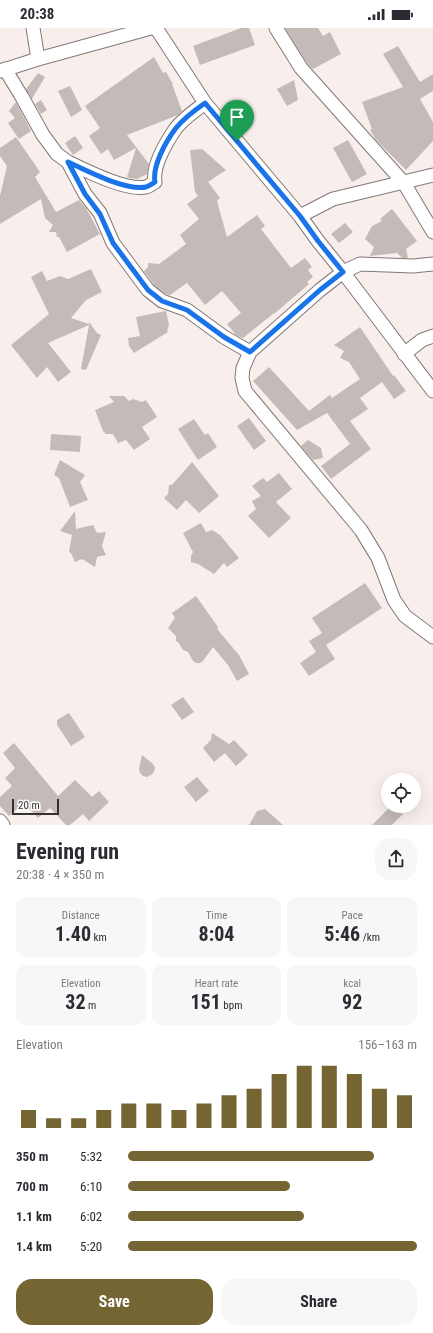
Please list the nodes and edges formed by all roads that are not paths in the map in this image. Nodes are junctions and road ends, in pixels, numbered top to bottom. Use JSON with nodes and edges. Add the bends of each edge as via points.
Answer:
{"nodes":[{"id":1,"x":33,"y":28,"type":"edge"},
{"id":2,"x":151,"y":28,"type":"edge"},
{"id":3,"x":156,"y":28,"type":"edge"},
{"id":4,"x":276,"y":28,"type":"edge"},
{"id":5,"x":38,"y":59,"type":"junction"},
{"id":6,"x":2,"y":70,"type":"edge"},
{"id":7,"x":205,"y":103,"type":"junction"},
{"id":8,"x":68,"y":162,"type":"junction"},
{"id":9,"x":433,"y":175,"type":"edge"},
{"id":10,"x":404,"y":183,"type":"junction"},
{"id":11,"x":300,"y":216,"type":"junction"},
{"id":12,"x":433,"y":232,"type":"edge"},
{"id":13,"x":433,"y":264,"type":"edge"},
{"id":14,"x":343,"y":272,"type":"junction"},
{"id":15,"x":433,"y":336,"type":"edge"},
{"id":16,"x":250,"y":352,"type":"junction"},
{"id":17,"x":404,"y":354,"type":"junction"},
{"id":18,"x":433,"y":391,"type":"edge"},
{"id":19,"x":433,"y":637,"type":"edge"},
{"id":20,"x":0,"y":821,"type":"edge"},
{"id":21,"x":4,"y":825,"type":"edge"}],
"edges":[{"from":1,"to":5,"type":"street"},
{"from":2,"to":5,"type":"street"},
{"from":3,"to":7,"type":"street"},
{"from":4,"to":10,"type":"street","via":[[301,68]]},
{"from":5,"to":6,"type":"street"},
{"from":6,"to":8,"type":"street","via":[[22,97],[43,135],[57,154]]},
{"from":7,"to":8,"type":"street","via":[[177,127],[156,165],[155,182],[147,187],[134,187],[104,179]]},
{"from":7,"to":11,"type":"street"},
{"from":8,"to":16,"type":"street","via":[[85,194],[100,214],[113,243],[148,290],[162,301],[187,310]]},
{"from":9,"to":10,"type":"street"},
{"from":10,"to":11,"type":"street","via":[[333,198]]},
{"from":10,"to":12,"type":"street"},
{"from":11,"to":14,"type":"street"},
{"from":13,"to":14,"type":"street","via":[[360,264]]},
{"from":14,"to":16,"type":"street"},
{"from":14,"to":17,"type":"street"},
{"from":15,"to":17,"type":"street","via":[[422,340]]},
{"from":16,"to":19,"type":"street","via":[[243,368],[242,378],[246,391],[361,530],[378,558],[394,600],[405,616]]},
{"from":17,"to":18,"type":"street"},
{"from":20,"to":21,"type":"street"}]}
